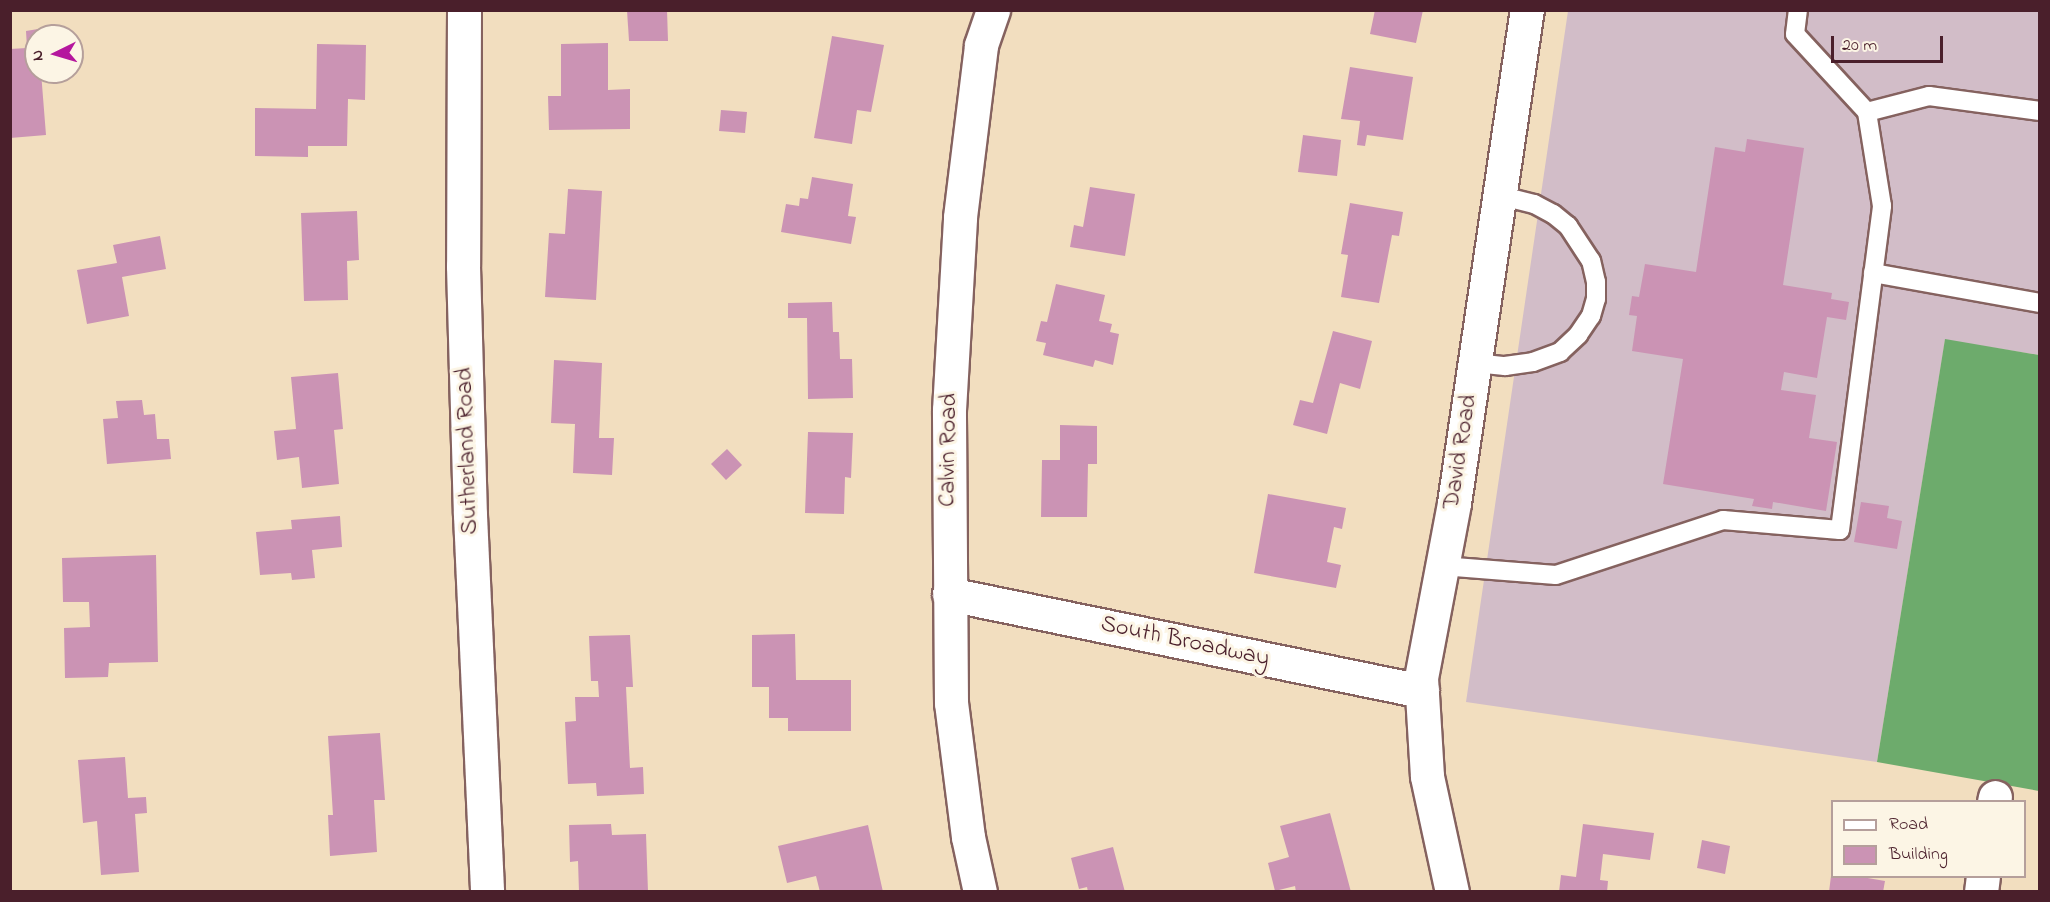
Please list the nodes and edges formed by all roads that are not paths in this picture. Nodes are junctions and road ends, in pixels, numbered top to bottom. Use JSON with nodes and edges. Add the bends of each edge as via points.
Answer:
{"nodes":[{"id":1,"x":464,"y":10,"type":"edge"},
{"id":2,"x":993,"y":10,"type":"edge"},
{"id":3,"x":1527,"y":10,"type":"edge"},
{"id":4,"x":1798,"y":10,"type":"edge"},
{"id":5,"x":2040,"y":111,"type":"edge"},
{"id":6,"x":1867,"y":112,"type":"junction"},
{"id":7,"x":1501,"y":195,"type":"junction"},
{"id":8,"x":1873,"y":273,"type":"junction"},
{"id":9,"x":2040,"y":303,"type":"edge"},
{"id":10,"x":1475,"y":363,"type":"junction"},
{"id":11,"x":1442,"y":566,"type":"junction"},
{"id":12,"x":948,"y":594,"type":"junction"},
{"id":13,"x":1422,"y":691,"type":"junction"},
{"id":14,"x":488,"y":891,"type":"edge"},
{"id":15,"x":980,"y":891,"type":"edge"},
{"id":16,"x":1452,"y":891,"type":"edge"}],
"edges":[{"from":1,"to":14,"type":"street","name":"Sutherland Road","via":[[463,278],[470,527]]},
{"from":2,"to":12,"type":"street","name":"Calvin Road","via":[[981,45],[960,217],[949,410]]},
{"from":3,"to":7,"type":"street","name":"David Road"},
{"from":4,"to":6,"type":"lane","via":[[1796,34]]},
{"from":5,"to":6,"type":"lane","via":[[1929,96]]},
{"from":6,"to":8,"type":"lane","via":[[1882,206]]},
{"from":7,"to":10,"type":"street","name":"David Road"},
{"from":7,"to":10,"type":"lane","via":[[1534,204],[1568,226],[1591,261],[1596,299],[1591,316],[1560,352],[1533,362],[1505,366]]},
{"from":8,"to":9,"type":"lane"},
{"from":8,"to":11,"type":"lane","via":[[1840,530],[1722,520],[1556,575]]},
{"from":10,"to":11,"type":"street","name":"David Road"},
{"from":11,"to":13,"type":"street","name":"David Road","via":[[1421,678]]},
{"from":12,"to":13,"type":"street","name":"South Broadway"},
{"from":12,"to":15,"type":"street","name":"Calvin Road","via":[[951,703],[968,837]]},
{"from":13,"to":16,"type":"street","name":"David Road","via":[[1427,776]]}]}
